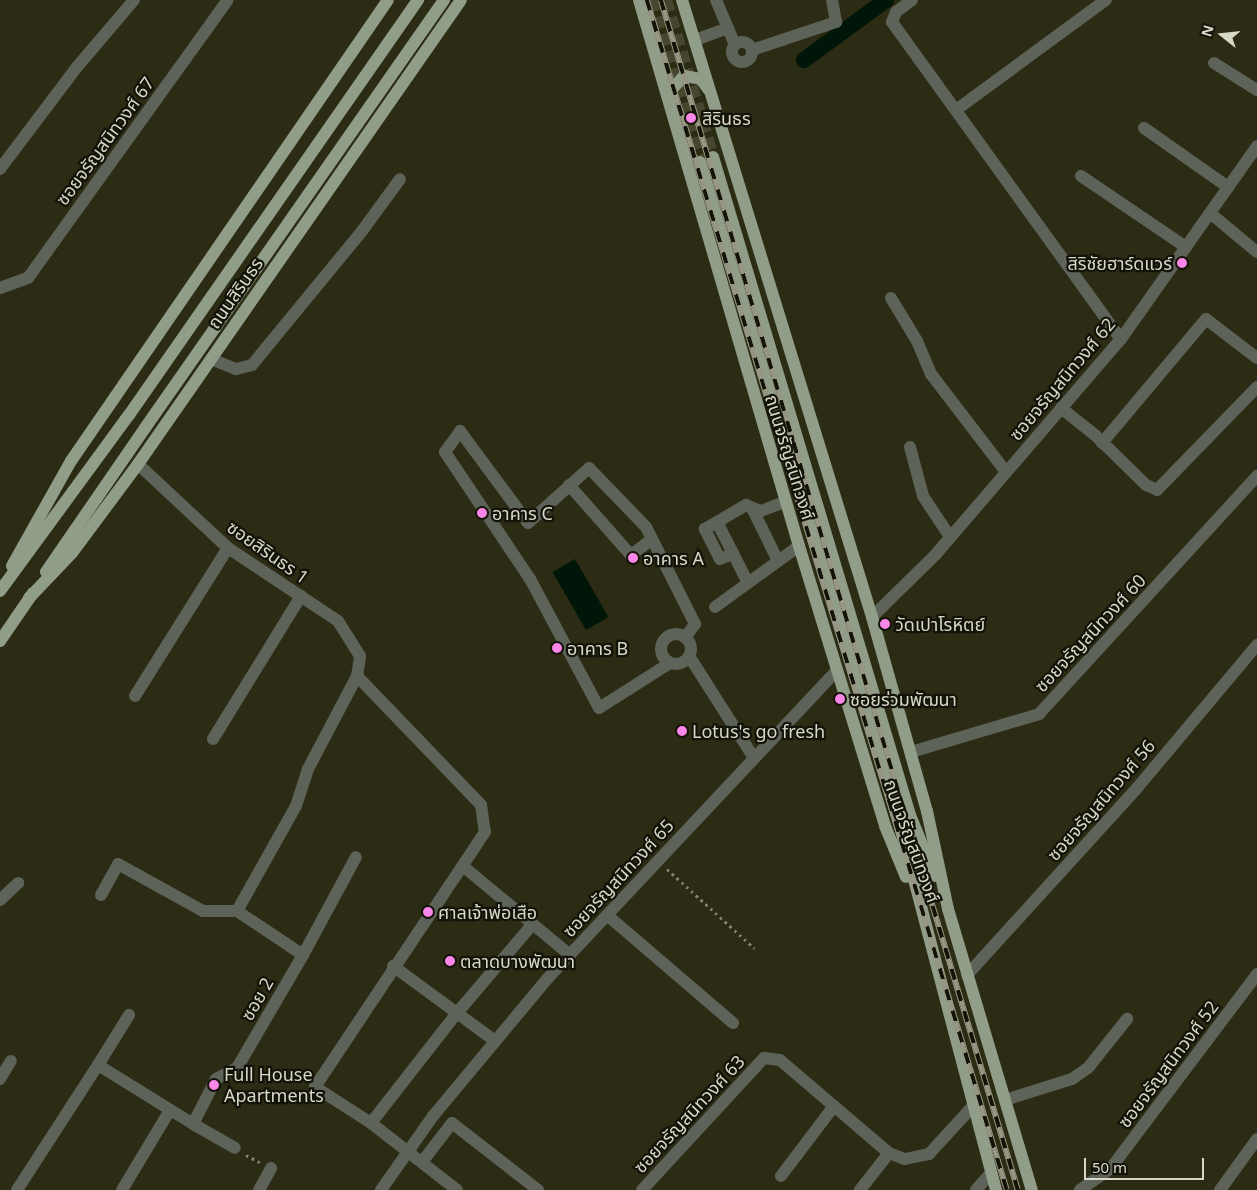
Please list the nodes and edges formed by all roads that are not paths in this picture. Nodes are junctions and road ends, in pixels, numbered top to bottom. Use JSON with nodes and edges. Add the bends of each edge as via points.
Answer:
{"nodes":[{"id":1,"x":134,"y":0,"type":"edge"},
{"id":2,"x":228,"y":0,"type":"edge"},
{"id":3,"x":388,"y":0,"type":"edge"},
{"id":4,"x":418,"y":0,"type":"edge"},
{"id":5,"x":435,"y":0,"type":"edge"},
{"id":6,"x":444,"y":0,"type":"edge"},
{"id":7,"x":461,"y":0,"type":"edge"},
{"id":8,"x":639,"y":0,"type":"edge"},
{"id":9,"x":682,"y":0,"type":"edge"},
{"id":10,"x":716,"y":0,"type":"edge"},
{"id":11,"x":832,"y":0,"type":"edge"},
{"id":12,"x":912,"y":0,"type":"edge"},
{"id":13,"x":1106,"y":0,"type":"edge"},
{"id":14,"x":728,"y":28,"type":"junction"},
{"id":15,"x":434,"y":38,"type":"junction"},
{"id":16,"x":694,"y":40,"type":"junction"},
{"id":17,"x":1214,"y":63,"type":"dead end"},
{"id":18,"x":1257,"y":90,"type":"edge"},
{"id":19,"x":710,"y":92,"type":"junction"},
{"id":20,"x":956,"y":110,"type":"junction"},
{"id":21,"x":671,"y":116,"type":"junction"},
{"id":22,"x":1144,"y":128,"type":"dead end"},
{"id":23,"x":1256,"y":150,"type":"edge"},
{"id":24,"x":713,"y":157,"type":"tunnel mouth"},
{"id":25,"x":700,"y":162,"type":"tunnel mouth"},
{"id":26,"x":0,"y":169,"type":"edge"},
{"id":27,"x":1081,"y":176,"type":"dead end"},
{"id":28,"x":400,"y":178,"type":"dead end"},
{"id":29,"x":1228,"y":187,"type":"junction"},
{"id":30,"x":1210,"y":213,"type":"junction"},
{"id":31,"x":1186,"y":247,"type":"junction"},
{"id":32,"x":1257,"y":252,"type":"edge"},
{"id":33,"x":0,"y":288,"type":"edge"},
{"id":34,"x":891,"y":298,"type":"dead end"},
{"id":35,"x":1121,"y":339,"type":"junction"},
{"id":36,"x":1257,"y":358,"type":"edge"},
{"id":37,"x":210,"y":359,"type":"junction"},
{"id":38,"x":1257,"y":387,"type":"edge"},
{"id":39,"x":1061,"y":408,"type":"junction"},
{"id":40,"x":1102,"y":443,"type":"junction"},
{"id":41,"x":910,"y":447,"type":"dead end"},
{"id":42,"x":138,"y":464,"type":"junction"},
{"id":43,"x":1006,"y":472,"type":"junction"},
{"id":44,"x":1257,"y":476,"type":"edge"},
{"id":45,"x":570,"y":485,"type":"junction"},
{"id":46,"x":786,"y":502,"type":"junction"},
{"id":47,"x":753,"y":510,"type":"junction"},
{"id":48,"x":950,"y":537,"type":"junction"},
{"id":49,"x":652,"y":539,"type":"junction"},
{"id":50,"x":799,"y":546,"type":"junction"},
{"id":51,"x":228,"y":548,"type":"junction"},
{"id":52,"x":777,"y":559,"type":"junction"},
{"id":53,"x":748,"y":581,"type":"junction"},
{"id":54,"x":0,"y":588,"type":"edge"},
{"id":55,"x":0,"y":592,"type":"edge"},
{"id":56,"x":301,"y":596,"type":"junction"},
{"id":57,"x":29,"y":598,"type":"junction"},
{"id":58,"x":716,"y":607,"type":"dead end"},
{"id":59,"x":872,"y":617,"type":"junction"},
{"id":60,"x":685,"y":638,"type":"junction"},
{"id":61,"x":0,"y":641,"type":"edge"},
{"id":62,"x":1257,"y":645,"type":"edge"},
{"id":63,"x":689,"y":656,"type":"junction"},
{"id":64,"x":670,"y":663,"type":"junction"},
{"id":65,"x":837,"y":670,"type":"junction"},
{"id":66,"x":357,"y":676,"type":"junction"},
{"id":67,"x":135,"y":696,"type":"dead end"},
{"id":68,"x":213,"y":739,"type":"dead end"},
{"id":69,"x":910,"y":752,"type":"junction"},
{"id":70,"x":754,"y":758,"type":"junction"},
{"id":71,"x":356,"y":857,"type":"dead end"},
{"id":72,"x":464,"y":867,"type":"junction"},
{"id":73,"x":18,"y":883,"type":"dead end"},
{"id":74,"x":101,"y":895,"type":"dead end"},
{"id":75,"x":0,"y":900,"type":"edge"},
{"id":76,"x":948,"y":909,"type":"junction"},
{"id":77,"x":237,"y":911,"type":"junction"},
{"id":78,"x":607,"y":915,"type":"junction"},
{"id":79,"x":922,"y":918,"type":"junction"},
{"id":80,"x":532,"y":924,"type":"junction"},
{"id":81,"x":303,"y":955,"type":"junction"},
{"id":82,"x":570,"y":955,"type":"junction"},
{"id":83,"x":394,"y":966,"type":"junction"},
{"id":84,"x":1257,"y":974,"type":"edge"},
{"id":85,"x":967,"y":975,"type":"junction"},
{"id":86,"x":457,"y":1013,"type":"junction"},
{"id":87,"x":130,"y":1015,"type":"dead end"},
{"id":88,"x":1127,"y":1019,"type":"dead end"},
{"id":89,"x":733,"y":1023,"type":"dead end"},
{"id":90,"x":495,"y":1041,"type":"junction"},
{"id":91,"x":10,"y":1061,"type":"dead end"},
{"id":92,"x":98,"y":1064,"type":"junction"},
{"id":93,"x":0,"y":1079,"type":"edge"},
{"id":94,"x":1005,"y":1100,"type":"junction"},
{"id":95,"x":834,"y":1106,"type":"junction"},
{"id":96,"x":973,"y":1106,"type":"junction"},
{"id":97,"x":170,"y":1110,"type":"junction"},
{"id":98,"x":438,"y":1110,"type":"junction"},
{"id":99,"x":452,"y":1123,"type":"junction"},
{"id":100,"x":194,"y":1124,"type":"junction"},
{"id":101,"x":371,"y":1124,"type":"junction"},
{"id":102,"x":1257,"y":1139,"type":"edge"},
{"id":103,"x":235,"y":1148,"type":"road end"},
{"id":104,"x":407,"y":1152,"type":"junction"},
{"id":105,"x":890,"y":1153,"type":"junction"},
{"id":106,"x":422,"y":1162,"type":"junction"},
{"id":107,"x":271,"y":1168,"type":"road end"},
{"id":108,"x":991,"y":1174,"type":"junction"},
{"id":109,"x":782,"y":1176,"type":"dead end"},
{"id":110,"x":17,"y":1190,"type":"edge"},
{"id":111,"x":122,"y":1190,"type":"edge"},
{"id":112,"x":259,"y":1190,"type":"edge"},
{"id":113,"x":381,"y":1190,"type":"edge"},
{"id":114,"x":457,"y":1190,"type":"edge"},
{"id":115,"x":538,"y":1190,"type":"edge"},
{"id":116,"x":642,"y":1190,"type":"edge"},
{"id":117,"x":860,"y":1190,"type":"edge"},
{"id":118,"x":976,"y":1190,"type":"edge"},
{"id":119,"x":996,"y":1190,"type":"edge"},
{"id":120,"x":1032,"y":1190,"type":"edge"},
{"id":121,"x":1080,"y":1190,"type":"edge"},
{"id":122,"x":1220,"y":1190,"type":"edge"}],
"edges":[{"from":1,"to":26,"type":"street","via":[[77,67]]},
{"from":2,"to":33,"type":"street","name":"ซอยจรัญสนิทวงศ์ 67","via":[[28,278]]},
{"from":3,"to":54,"type":"main road","via":[[71,461]]},
{"from":4,"to":55,"type":"main road","name":"ถนนสิรินธร","via":[[129,415]]},
{"from":5,"to":15,"type":"main road"},
{"from":6,"to":57,"type":"main road","name":"ถนนสิรินธร","bridge":true},
{"from":7,"to":15,"type":"main road","name":"ถนนสิรินธร"},
{"from":8,"to":21,"type":"main road","name":"ถนนจรัญสนิทวงศ์"},
{"from":9,"to":16,"type":"main road","name":"ถนนจรัญสนิทวงศ์"},
{"from":10,"to":14,"type":"street"},
{"from":11,"to":14,"type":"street","via":[[836,22],[752,50],[746,42],[735,45]]},
{"from":12,"to":20,"type":"street","via":[[896,12],[892,22]]},
{"from":13,"to":20,"type":"street"},
{"from":14,"to":16,"type":"street"},
{"from":15,"to":37,"type":"main road","name":"ถนนสิรินธร"},
{"from":16,"to":19,"type":"main road","name":"ถนนจรัญสนิทวงศ์"},
{"from":17,"to":18,"type":"street"},
{"from":19,"to":21,"type":"main road","via":[[701,79],[684,76],[672,89]]},
{"from":19,"to":59,"type":"main road","name":"ถนนจรัญสนิทวงศ์"},
{"from":20,"to":35,"type":"street"},
{"from":21,"to":46,"type":"main road","name":"ถนนจรัญสนิทวงศ์"},
{"from":22,"to":29,"type":"street"},
{"from":23,"to":29,"type":"street","name":"ซอยจรัญสนิทวงศ์ 62"},
{"from":24,"to":76,"type":"main road","name":"ถนนจรัญสนิทวงศ์","via":[[910,815]]},
{"from":25,"to":79,"type":"main road","name":"ถนนจรัญสนิทวงศ์","via":[[898,819]]},
{"from":27,"to":31,"type":"street"},
{"from":28,"to":37,"type":"street","via":[[362,231],[252,365],[236,369]]},
{"from":29,"to":30,"type":"street","name":"ซอยจรัญสนิทวงศ์ 62"},
{"from":30,"to":31,"type":"street","name":"ซอยจรัญสนิทวงศ์ 62"},
{"from":30,"to":32,"type":"street"},
{"from":31,"to":35,"type":"street","name":"ซอยจรัญสนิทวงศ์ 62"},
{"from":34,"to":43,"type":"street","via":[[917,341],[931,374]]},
{"from":35,"to":39,"type":"street","name":"ซอยจรัญสนิทวงศ์ 62"},
{"from":36,"to":40,"type":"street","via":[[1206,319]]},
{"from":37,"to":42,"type":"main road","name":"ถนนสิรินธร"},
{"from":38,"to":40,"type":"street","via":[[1157,490],[1146,485]]},
{"from":39,"to":40,"type":"street"},
{"from":39,"to":43,"type":"street","name":"ซอยจรัญสนิทวงศ์ 62"},
{"from":41,"to":48,"type":"street","via":[[924,496]]},
{"from":42,"to":51,"type":"street","name":"ซอยสิรินธร 1"},
{"from":42,"to":57,"type":"main road","name":"ถนนสิรินธร","via":[[72,553]]},
{"from":43,"to":48,"type":"street","name":"ซอยจรัญสนิทวงศ์ 62"},
{"from":44,"to":69,"type":"street","name":"ซอยจรัญสนิทวงศ์ 60","via":[[1039,714]]},
{"from":45,"to":49,"type":"street","via":[[631,556]]},
{"from":45,"to":49,"type":"street","via":[[589,468],[646,527]]},
{"from":45,"to":64,"type":"street","via":[[528,523],[460,431],[444,452],[530,579],[599,708]]},
{"from":46,"to":47,"type":"street","via":[[761,511]]},
{"from":46,"to":50,"type":"main road","name":"ถนนจรัญสนิทวงศ์"},
{"from":47,"to":52,"type":"street"},
{"from":47,"to":53,"type":"street","via":[[746,505],[705,529],[720,559],[733,554]]},
{"from":48,"to":59,"type":"street","name":"ซอยจรัญสนิทวงศ์ 62"},
{"from":49,"to":60,"type":"street","via":[[695,624]]},
{"from":50,"to":52,"type":"street"},
{"from":50,"to":65,"type":"main road","name":"ถนนจรัญสนิทวงศ์"},
{"from":51,"to":56,"type":"street","name":"ซอยสิรินธร 1"},
{"from":51,"to":67,"type":"street"},
{"from":52,"to":53,"type":"street"},
{"from":53,"to":58,"type":"street"},
{"from":56,"to":66,"type":"street","name":"ซอยสิรินธร 1","via":[[338,621],[360,656]]},
{"from":56,"to":68,"type":"street"},
{"from":57,"to":61,"type":"main road","name":"ถนนสิรินธร"},
{"from":59,"to":69,"type":"main road","name":"ถนนจรัญสนิทวงศ์"},
{"from":60,"to":63,"type":"street","via":[[690,646]]},
{"from":60,"to":64,"type":"street","via":[[676,634],[663,642],[661,652]]},
{"from":62,"to":85,"type":"street","name":"ซอยจรัญสนิทวงศ์ 56","via":[[1137,788]]},
{"from":63,"to":64,"type":"street","via":[[683,663]]},
{"from":63,"to":70,"type":"street"},
{"from":65,"to":70,"type":"street","name":"ซอยจรัญสนิทวงศ์ 65"},
{"from":65,"to":79,"type":"main road","name":"ถนนจรัญสนิทวงศ์","via":[[885,826]]},
{"from":66,"to":72,"type":"street","via":[[481,805],[485,832]]},
{"from":66,"to":77,"type":"street","via":[[308,769],[296,806]]},
{"from":69,"to":76,"type":"main road","name":"ถนนจรัญสนิทวงศ์"},
{"from":70,"to":78,"type":"street","name":"ซอยจรัญสนิทวงศ์ 65"},
{"from":71,"to":81,"type":"street","name":"ซอย 2"},
{"from":72,"to":80,"type":"street"},
{"from":72,"to":83,"type":"street"},
{"from":73,"to":75,"type":"street"},
{"from":74,"to":77,"type":"street","via":[[118,864],[203,911]]},
{"from":76,"to":85,"type":"main road","name":"ถนนจรัญสนิทวงศ์"},
{"from":77,"to":81,"type":"street"},
{"from":78,"to":82,"type":"street","name":"ซอยจรัญสนิทวงศ์ 65"},
{"from":78,"to":89,"type":"street"},
{"from":79,"to":96,"type":"main road","name":"ถนนจรัญสนิทวงศ์"},
{"from":80,"to":82,"type":"street"},
{"from":80,"to":86,"type":"street"},
{"from":81,"to":100,"type":"street","name":"ซอย 2","via":[[237,1068],[216,1079]]},
{"from":82,"to":90,"type":"street","name":"ซอยจรัญสนิทวงศ์ 65"},
{"from":83,"to":86,"type":"street"},
{"from":83,"to":101,"type":"street","via":[[316,1087]]},
{"from":84,"to":121,"type":"street","name":"ซอยจรัญสนิทวงศ์ 52","via":[[1111,1168]]},
{"from":85,"to":94,"type":"main road","name":"ถนนจรัญสนิทวงศ์"},
{"from":86,"to":90,"type":"street"},
{"from":86,"to":101,"type":"street"},
{"from":87,"to":92,"type":"street"},
{"from":88,"to":94,"type":"street","via":[[1088,1068],[1072,1079]]},
{"from":90,"to":98,"type":"street","name":"ซอยจรัญสนิทวงศ์ 65"},
{"from":91,"to":93,"type":"street"},
{"from":92,"to":97,"type":"street"},
{"from":92,"to":110,"type":"street"},
{"from":94,"to":120,"type":"main road","name":"ถนนจรัญสนิทวงศ์"},
{"from":95,"to":105,"type":"street","name":"ซอยจรัญสนิทวงศ์ 63"},
{"from":95,"to":109,"type":"street"},
{"from":95,"to":116,"type":"street","name":"ซอยจรัญสนิทวงศ์ 63","via":[[780,1060],[764,1058]]},
{"from":96,"to":105,"type":"street","name":"ซอยจรัญสนิทวงศ์ 63","via":[[929,1154],[905,1159]]},
{"from":96,"to":108,"type":"main road","name":"ถนนจรัญสนิทวงศ์"},
{"from":97,"to":100,"type":"street"},
{"from":97,"to":111,"type":"street"},
{"from":98,"to":99,"type":"street"},
{"from":98,"to":104,"type":"street","name":"ซอยจรัญสนิทวงศ์ 65"},
{"from":99,"to":106,"type":"street"},
{"from":99,"to":115,"type":"street"},
{"from":100,"to":103,"type":"street"},
{"from":101,"to":104,"type":"street"},
{"from":102,"to":122,"type":"street"},
{"from":104,"to":106,"type":"street"},
{"from":104,"to":113,"type":"street","name":"ซอยจรัญสนิทวงศ์ 65"},
{"from":105,"to":117,"type":"street"},
{"from":106,"to":114,"type":"street"},
{"from":107,"to":112,"type":"street"},
{"from":108,"to":118,"type":"street"},
{"from":108,"to":119,"type":"main road","name":"ถนนจรัญสนิทวงศ์"}]}
